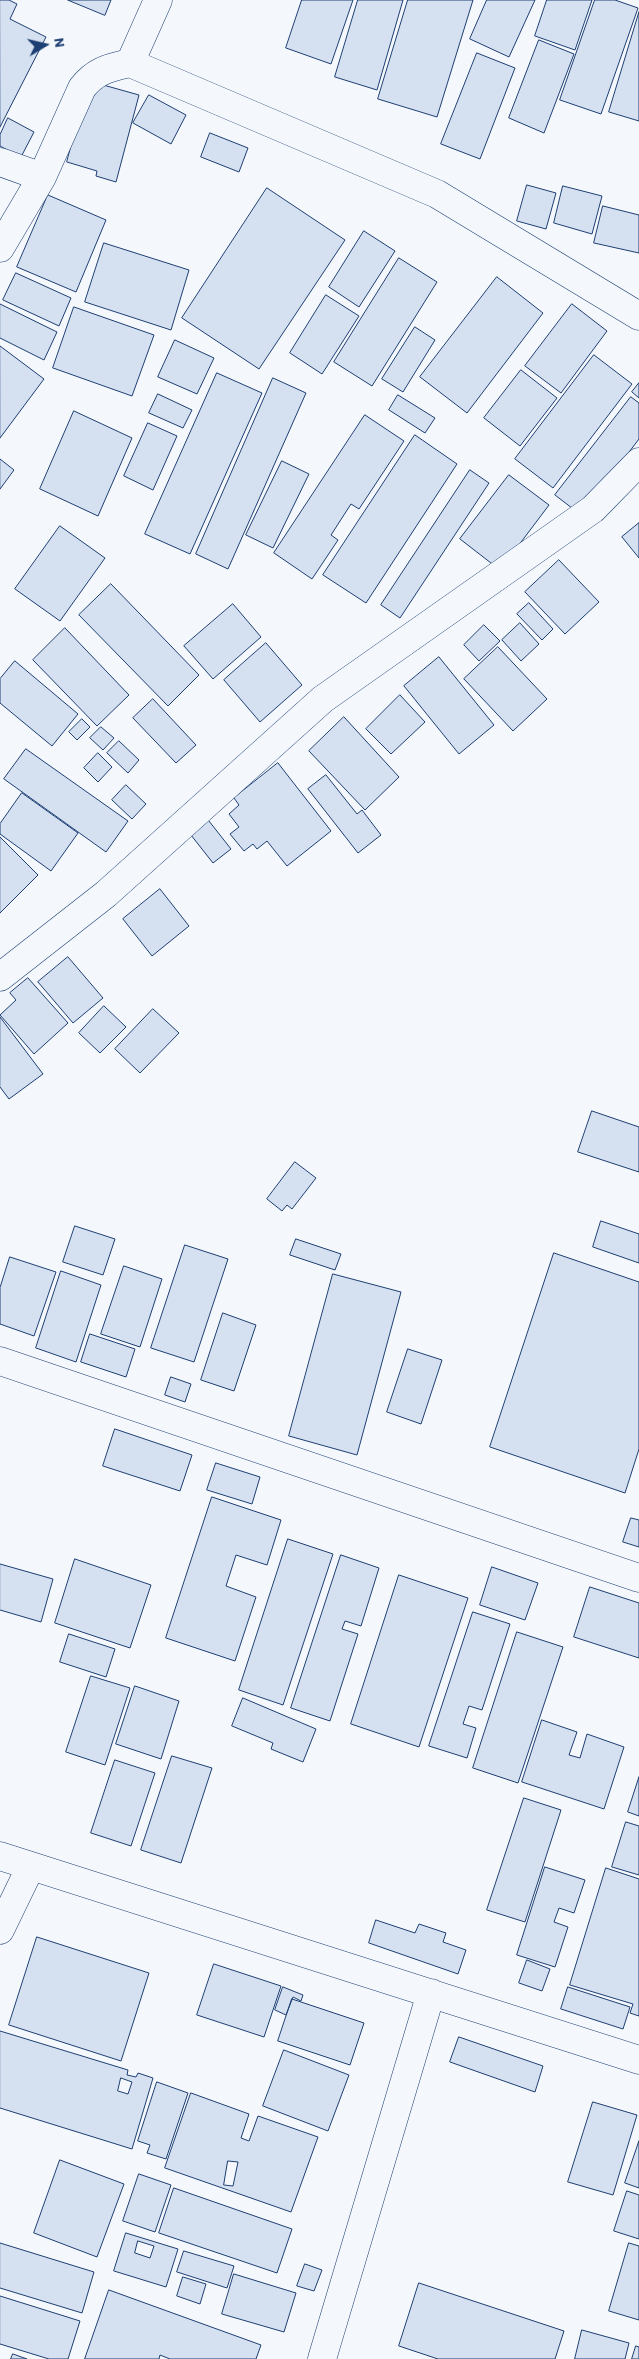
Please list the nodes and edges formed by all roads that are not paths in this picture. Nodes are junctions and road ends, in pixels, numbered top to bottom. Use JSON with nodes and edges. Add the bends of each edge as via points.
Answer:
{"nodes":[{"id":1,"x":158,"y":0,"type":"edge"},
{"id":2,"x":130,"y":63,"type":"junction"},
{"id":3,"x":0,"y":162,"type":"edge"},
{"id":4,"x":42,"y":177,"type":"junction"},
{"id":5,"x":0,"y":248,"type":"edge"},
{"id":6,"x":639,"y":316,"type":"edge"},
{"id":7,"x":639,"y":462,"type":"edge"},
{"id":8,"x":0,"y":977,"type":"edge"},
{"id":9,"x":0,"y":1361,"type":"edge"},
{"id":10,"x":639,"y":1578,"type":"edge"},
{"id":11,"x":0,"y":1856,"type":"edge"},
{"id":12,"x":31,"y":1866,"type":"junction"},
{"id":13,"x":0,"y":1930,"type":"edge"},
{"id":14,"x":431,"y":1993,"type":"junction"},
{"id":15,"x":639,"y":2060,"type":"edge"},
{"id":16,"x":322,"y":2359,"type":"edge"}],
"edges":[{"from":1,"to":2,"type":"street"},
{"from":2,"to":4,"type":"street","via":[[91,76],[82,88]]},
{"from":2,"to":6,"type":"street","via":[[437,194]]},
{"from":3,"to":4,"type":"street"},
{"from":4,"to":5,"type":"street"},
{"from":7,"to":8,"type":"street","via":[[593,509],[323,699],[106,894]]},
{"from":9,"to":10,"type":"street"},
{"from":11,"to":12,"type":"street"},
{"from":12,"to":13,"type":"street"},
{"from":12,"to":14,"type":"street"},
{"from":14,"to":15,"type":"street"},
{"from":14,"to":16,"type":"street"}]}
